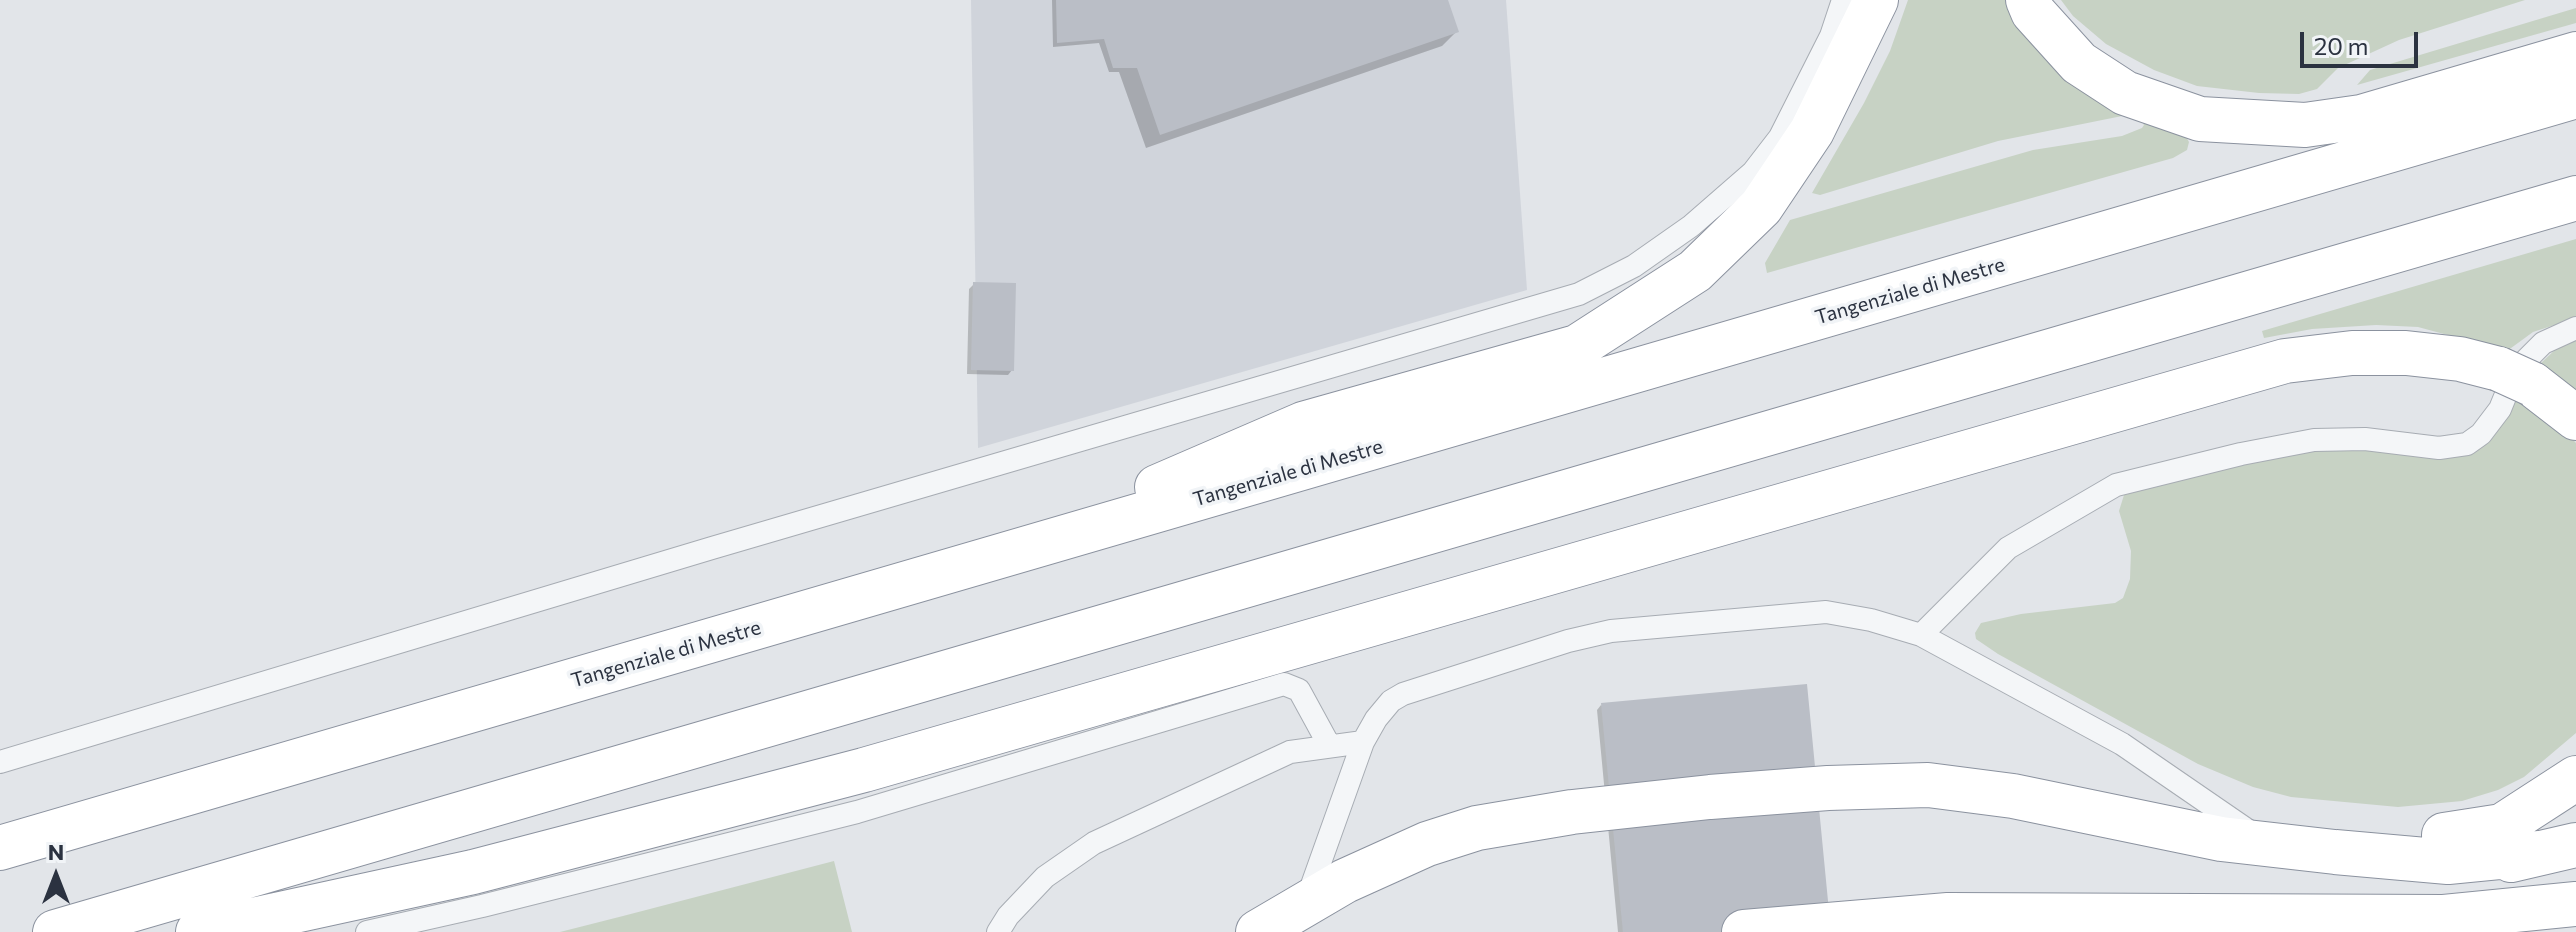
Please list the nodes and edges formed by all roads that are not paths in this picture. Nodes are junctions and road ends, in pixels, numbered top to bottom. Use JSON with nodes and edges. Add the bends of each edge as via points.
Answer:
{"nodes":[{"id":1,"x":1843,"y":0,"type":"edge"},
{"id":2,"x":1876,"y":0,"type":"edge"},
{"id":3,"x":2028,"y":0,"type":"edge"},
{"id":4,"x":2576,"y":54,"type":"edge"},
{"id":5,"x":2576,"y":96,"type":"edge"},
{"id":6,"x":2576,"y":198,"type":"edge"},
{"id":7,"x":2576,"y":328,"type":"edge"},
{"id":8,"x":2576,"y":418,"type":"edge"},
{"id":9,"x":985,"y":562,"type":"junction"},
{"id":10,"x":1921,"y":635,"type":"junction"},
{"id":11,"x":1363,"y":742,"type":"junction"},
{"id":12,"x":1329,"y":745,"type":"junction"},
{"id":13,"x":0,"y":762,"type":"edge"},
{"id":14,"x":2576,"y":778,"type":"edge"},
{"id":15,"x":2267,"y":844,"type":"junction"},
{"id":16,"x":0,"y":848,"type":"edge"},
{"id":17,"x":2558,"y":849,"type":"edge"},
{"id":18,"x":2335,"y":852,"type":"junction"},
{"id":19,"x":1305,"y":904,"type":"junction"},
{"id":20,"x":2576,"y":904,"type":"edge"},
{"id":21,"x":2275,"y":915,"type":"junction"},
{"id":22,"x":55,"y":932,"type":"edge"},
{"id":23,"x":198,"y":932,"type":"edge"},
{"id":24,"x":367,"y":932,"type":"edge"},
{"id":25,"x":998,"y":932,"type":"edge"},
{"id":26,"x":1258,"y":932,"type":"edge"},
{"id":27,"x":1744,"y":932,"type":"edge"}],
"edges":[{"from":1,"to":13,"type":"lane","via":[[1831,36],[1780,137],[1753,172],[1634,266],[1579,294]]},
{"from":2,"to":9,"type":"highway","via":[[1812,131],[1761,207],[1695,271],[1577,347],[1303,424]]},
{"from":3,"to":4,"type":"highway","via":[[2079,63],[2125,93],[2200,119],[2305,125],[2361,117]]},
{"from":5,"to":9,"type":"highway","name":"Tangenziale di Mestre"},
{"from":6,"to":22,"type":"highway"},
{"from":7,"to":10,"type":"lane","via":[[2543,343],[2516,370],[2500,409],[2467,444],[2439,448],[2365,439],[2314,440],[2116,485],[2008,548]]},
{"from":8,"to":23,"type":"highway","via":[[2516,377],[2460,359],[2352,353],[2285,361],[864,770],[473,872]]},
{"from":9,"to":16,"type":"highway","name":"Tangenziale di Mestre"},
{"from":10,"to":11,"type":"lane","via":[[1826,612],[1611,631],[1403,694],[1391,701]]},
{"from":10,"to":15,"type":"lane","via":[[2122,744]]},
{"from":11,"to":12,"type":"lane"},
{"from":11,"to":19,"type":"lane"},
{"from":12,"to":24,"type":"lane","via":[[1299,690],[1284,684],[857,812]]},
{"from":12,"to":25,"type":"lane","via":[[1290,752],[1094,843],[1045,877]]},
{"from":14,"to":18,"type":"highway","via":[[2502,826]]},
{"from":15,"to":18,"type":"highway"},
{"from":15,"to":19,"type":"highway","via":[[1956,788],[1828,788],[1572,812],[1477,828],[1427,844]]},
{"from":17,"to":18,"type":"highway","via":[[2448,862]]},
{"from":17,"to":21,"type":"highway"},
{"from":19,"to":26,"type":"highway"},
{"from":20,"to":21,"type":"highway","via":[[2444,917]]},
{"from":21,"to":27,"type":"highway","via":[[1948,915]]}]}
